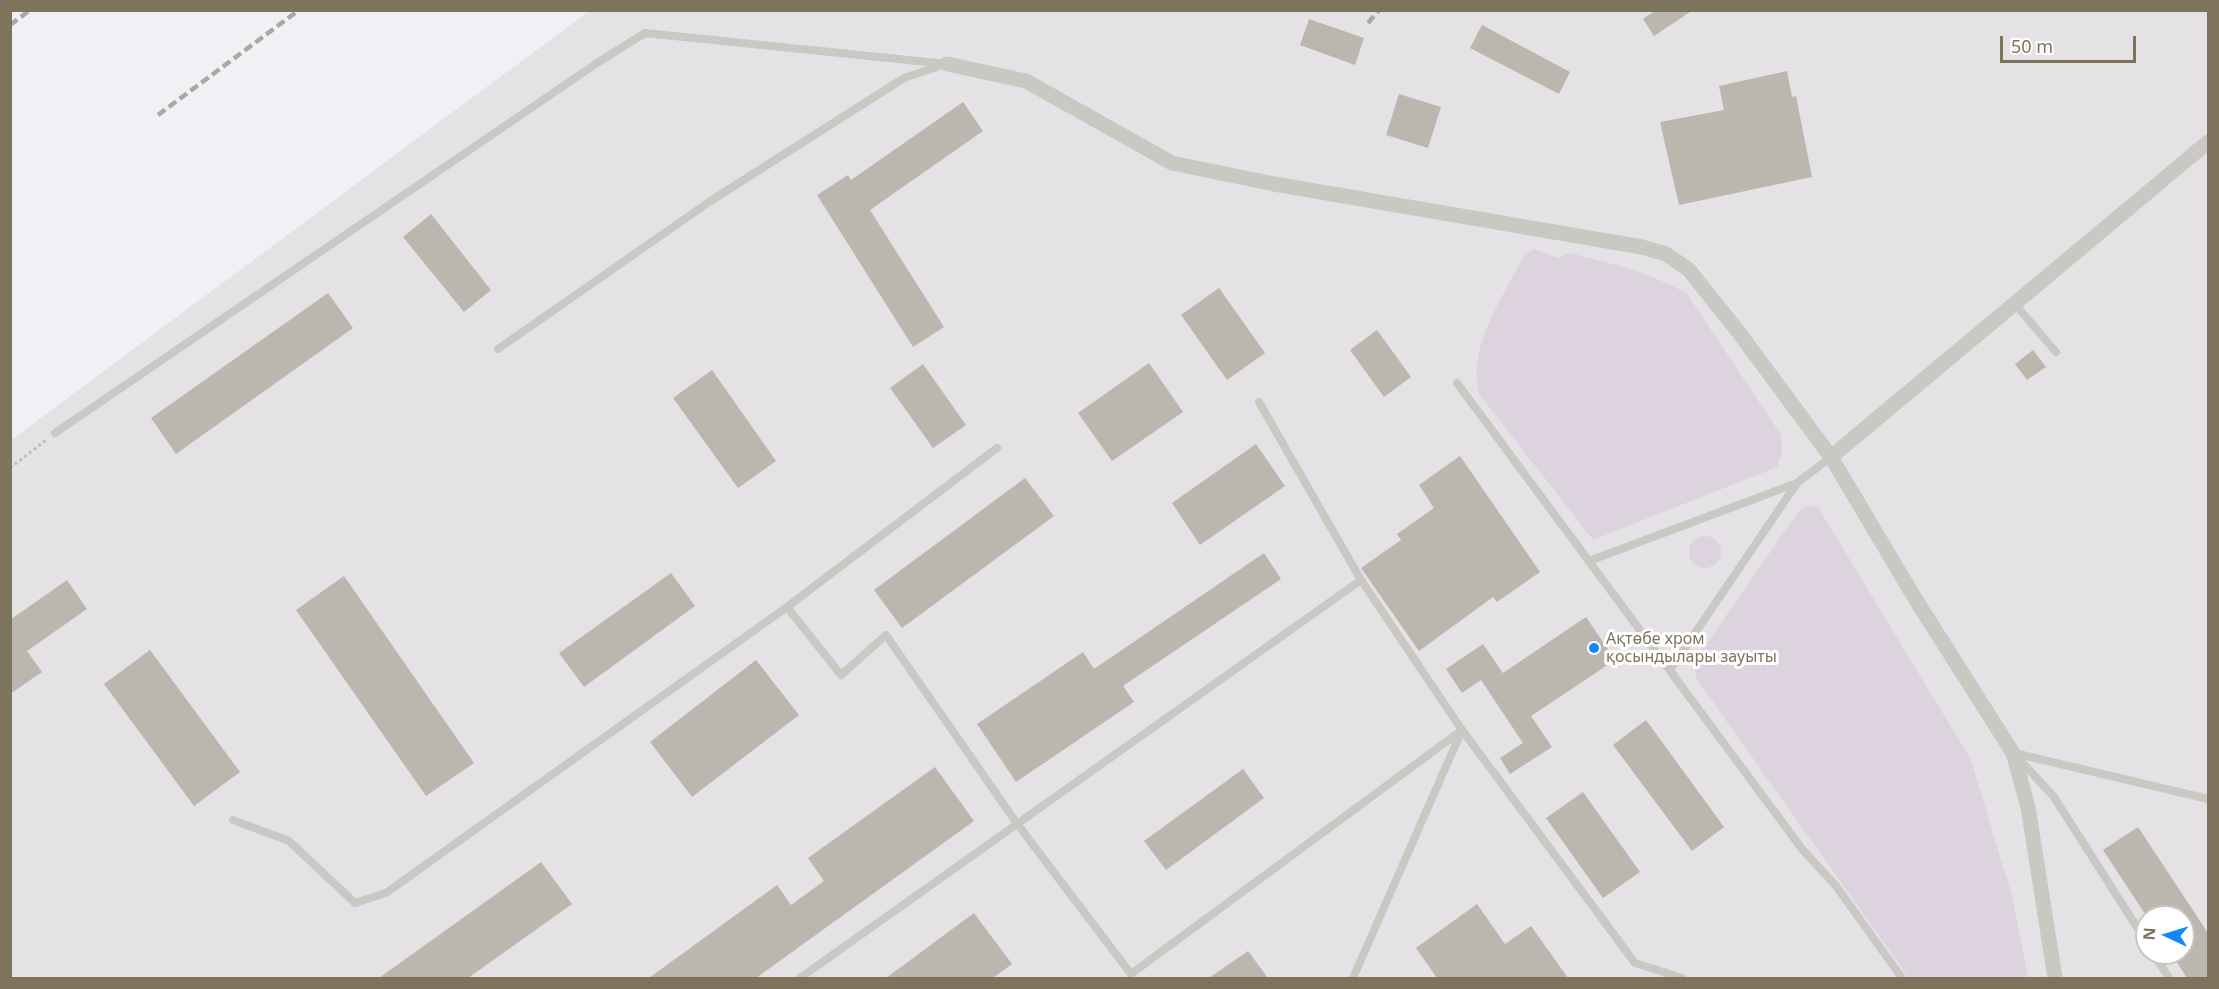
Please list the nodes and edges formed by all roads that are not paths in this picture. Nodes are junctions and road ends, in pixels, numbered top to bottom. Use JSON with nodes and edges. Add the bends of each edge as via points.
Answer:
{"nodes":[{"id":1,"x":947,"y":64,"type":"junction"},
{"id":2,"x":2208,"y":142,"type":"edge"},
{"id":3,"x":2015,"y":304,"type":"junction"},
{"id":4,"x":498,"y":349,"type":"dead end"},
{"id":5,"x":2056,"y":352,"type":"dead end"},
{"id":6,"x":1457,"y":383,"type":"dead end"},
{"id":7,"x":1259,"y":402,"type":"dead end"},
{"id":8,"x":55,"y":433,"type":"road end"},
{"id":9,"x":997,"y":448,"type":"dead end"},
{"id":10,"x":1831,"y":457,"type":"junction"},
{"id":11,"x":1797,"y":483,"type":"junction"},
{"id":12,"x":1589,"y":561,"type":"junction"},
{"id":13,"x":1361,"y":580,"type":"junction"},
{"id":14,"x":788,"y":607,"type":"junction"},
{"id":15,"x":1670,"y":670,"type":"junction"},
{"id":16,"x":1462,"y":730,"type":"junction"},
{"id":17,"x":2013,"y":753,"type":"junction"},
{"id":18,"x":2208,"y":799,"type":"edge"},
{"id":19,"x":233,"y":820,"type":"dead end"},
{"id":20,"x":1018,"y":825,"type":"junction"},
{"id":21,"x":2135,"y":924,"type":"edge"},
{"id":22,"x":2161,"y":965,"type":"edge"},
{"id":23,"x":1128,"y":976,"type":"edge"},
{"id":24,"x":800,"y":978,"type":"edge"},
{"id":25,"x":1353,"y":978,"type":"edge"},
{"id":26,"x":1682,"y":978,"type":"edge"},
{"id":27,"x":1902,"y":978,"type":"edge"},
{"id":28,"x":2055,"y":978,"type":"edge"},
{"id":29,"x":2169,"y":978,"type":"edge"}],
"edges":[{"from":1,"to":4,"type":"lane","via":[[904,78],[863,104],[712,200]]},
{"from":1,"to":8,"type":"lane","via":[[645,33]]},
{"from":1,"to":10,"type":"street","via":[[1026,81],[1172,164],[1666,254],[1689,270]]},
{"from":2,"to":3,"type":"street"},
{"from":3,"to":5,"type":"lane"},
{"from":3,"to":10,"type":"street"},
{"from":6,"to":12,"type":"lane"},
{"from":7,"to":13,"type":"lane"},
{"from":9,"to":14,"type":"lane"},
{"from":10,"to":11,"type":"lane"},
{"from":10,"to":17,"type":"street"},
{"from":11,"to":12,"type":"lane"},
{"from":11,"to":15,"type":"lane"},
{"from":12,"to":15,"type":"lane"},
{"from":13,"to":16,"type":"lane"},
{"from":13,"to":20,"type":"lane"},
{"from":14,"to":19,"type":"lane","via":[[386,893],[355,903],[289,841]]},
{"from":14,"to":20,"type":"lane","via":[[841,675],[886,635]]},
{"from":15,"to":27,"type":"lane"},
{"from":16,"to":23,"type":"lane"},
{"from":16,"to":25,"type":"lane"},
{"from":16,"to":26,"type":"lane","via":[[1635,963]]},
{"from":17,"to":18,"type":"lane"},
{"from":17,"to":21,"type":"lane","via":[[2054,797]]},
{"from":17,"to":28,"type":"street","via":[[2028,807]]},
{"from":20,"to":23,"type":"lane"},
{"from":20,"to":24,"type":"lane"},
{"from":22,"to":29,"type":"lane"}]}
